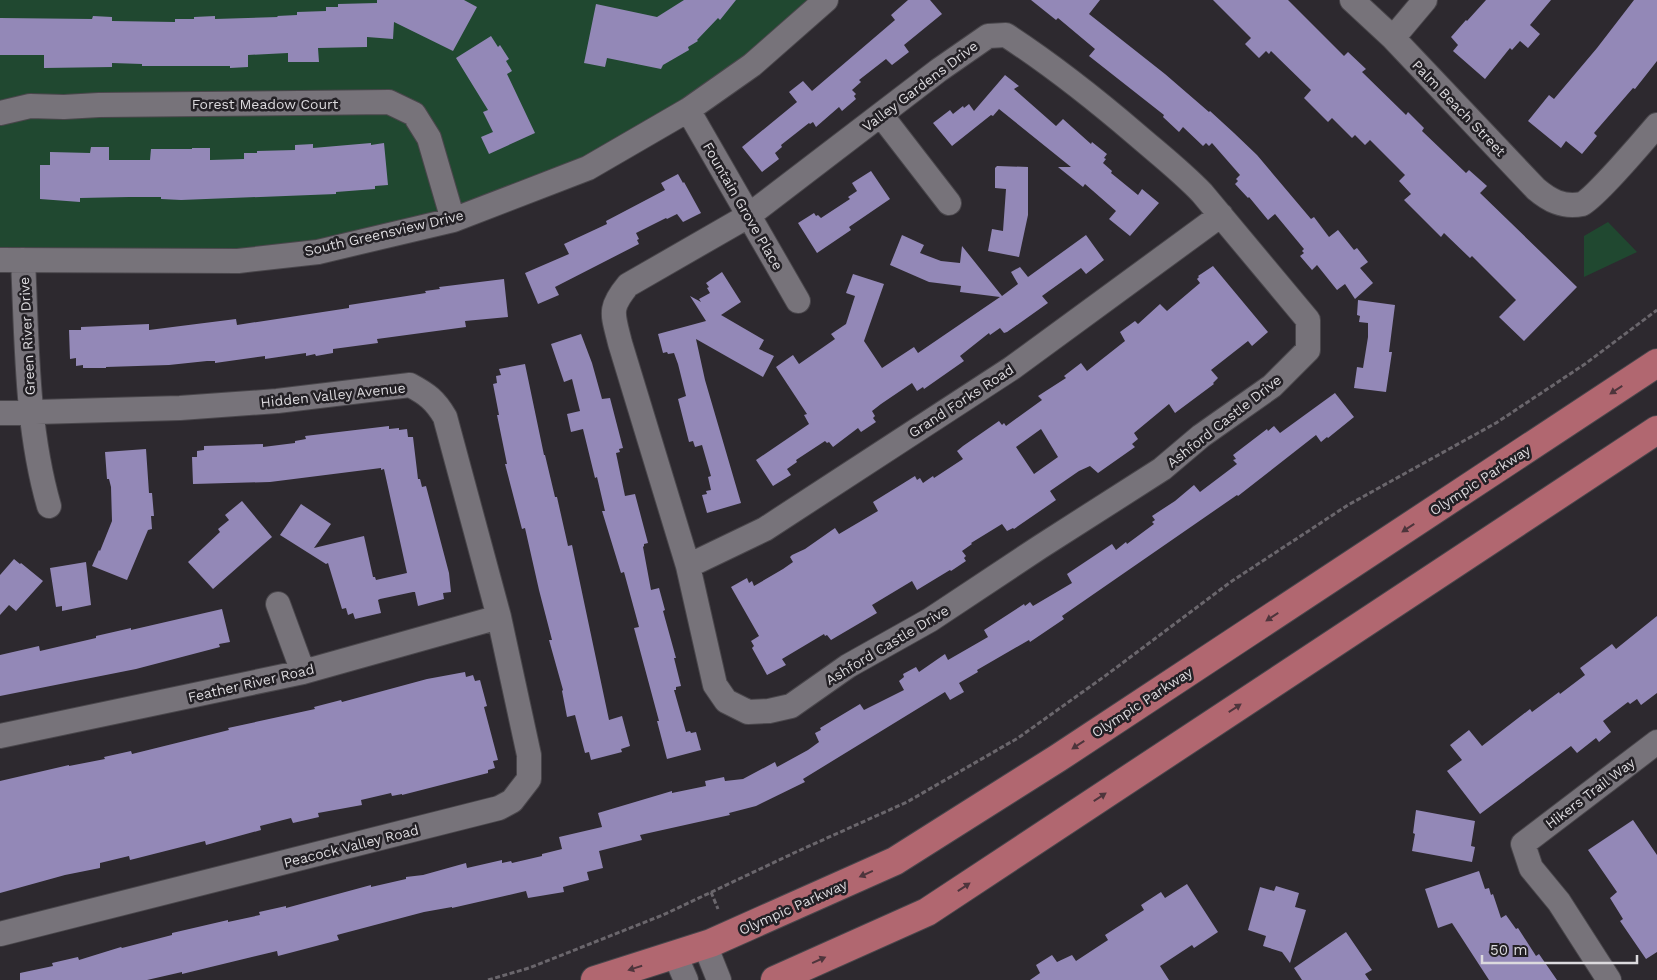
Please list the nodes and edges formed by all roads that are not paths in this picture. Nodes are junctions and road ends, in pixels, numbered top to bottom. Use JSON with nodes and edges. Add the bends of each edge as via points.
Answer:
{"nodes":[{"id":1,"x":826,"y":0,"type":"edge"},
{"id":2,"x":1352,"y":0,"type":"edge"},
{"id":3,"x":1425,"y":0,"type":"edge"},
{"id":4,"x":1392,"y":38,"type":"junction"},
{"id":5,"x":688,"y":110,"type":"junction"},
{"id":6,"x":0,"y":113,"type":"edge"},
{"id":7,"x":881,"y":115,"type":"junction"},
{"id":8,"x":1657,"y":125,"type":"edge"},
{"id":9,"x":949,"y":203,"type":"dead end"},
{"id":10,"x":1221,"y":215,"type":"junction"},
{"id":11,"x":748,"y":216,"type":"junction"},
{"id":12,"x":453,"y":220,"type":"junction"},
{"id":13,"x":11,"y":260,"type":"edge"},
{"id":14,"x":798,"y":301,"type":"dead end"},
{"id":15,"x":1308,"y":338,"type":"joint"},
{"id":16,"x":620,"y":343,"type":"joint"},
{"id":17,"x":1657,"y":363,"type":"edge"},
{"id":18,"x":31,"y":412,"type":"junction"},
{"id":19,"x":0,"y":413,"type":"edge"},
{"id":20,"x":1657,"y":430,"type":"edge"},
{"id":21,"x":49,"y":506,"type":"dead end"},
{"id":22,"x":688,"y":566,"type":"junction"},
{"id":23,"x":278,"y":604,"type":"dead end"},
{"id":24,"x":499,"y":617,"type":"junction"},
{"id":25,"x":303,"y":672,"type":"junction"},
{"id":26,"x":0,"y":736,"type":"edge"},
{"id":27,"x":1657,"y":742,"type":"edge"},
{"id":28,"x":0,"y":934,"type":"edge"},
{"id":29,"x":705,"y":945,"type":"junction"},
{"id":30,"x":675,"y":955,"type":"junction"},
{"id":31,"x":595,"y":980,"type":"edge"},
{"id":32,"x":686,"y":980,"type":"edge"},
{"id":33,"x":719,"y":980,"type":"edge"},
{"id":34,"x":775,"y":980,"type":"edge"},
{"id":35,"x":1610,"y":980,"type":"edge"}],
"edges":[{"from":1,"to":5,"type":"street","name":"South Greensview Drive","via":[[752,65]]},
{"from":2,"to":4,"type":"street","name":"Palm Beach Street"},
{"from":3,"to":4,"type":"street"},
{"from":4,"to":8,"type":"street","name":"Palm Beach Street","via":[[1550,201],[1584,204]]},
{"from":5,"to":11,"type":"street","name":"Fountain Grove Place"},
{"from":5,"to":12,"type":"street","name":"South Greensview Drive","via":[[588,168]]},
{"from":6,"to":12,"type":"street","name":"Forest Meadow Court","via":[[30,106],[389,102],[414,114],[429,138]]},
{"from":7,"to":9,"type":"street"},
{"from":7,"to":10,"type":"street","name":"Valley Gardens Drive","via":[[988,36],[1006,35],[1112,114],[1186,177]]},
{"from":7,"to":11,"type":"street","name":"Valley Gardens Drive"},
{"from":10,"to":15,"type":"street","name":"Valley Gardens Drive","via":[[1308,320]]},
{"from":10,"to":22,"type":"street","name":"Grand Forks Road","via":[[1012,368],[765,529]]},
{"from":11,"to":14,"type":"street","name":"Fountain Grove Place"},
{"from":11,"to":16,"type":"street","name":"Valley Gardens Drive","via":[[628,285],[617,298],[612,313]]},
{"from":12,"to":13,"type":"street","name":"South Greensview Drive","via":[[318,252],[238,261]]},
{"from":13,"to":18,"type":"street","name":"Green River Drive"},
{"from":15,"to":22,"type":"street","name":"Ashford Castle Drive","via":[[1308,350],[1272,386],[1201,436],[1162,469],[930,620],[848,666],[791,706],[748,712],[726,700],[715,685]]},
{"from":16,"to":22,"type":"street","name":"Ashford Castle Drive"},
{"from":17,"to":29,"type":"main road","name":"Olympic Parkway","one_way":true,"via":[[1058,758],[895,861]]},
{"from":18,"to":19,"type":"street","name":"Hidden Valley Avenue"},
{"from":18,"to":21,"type":"street","name":"Green River Drive","via":[[40,474]]},
{"from":18,"to":24,"type":"street","name":"Hidden Valley Avenue","via":[[180,408],[277,401],[410,385],[436,402],[445,416]]},
{"from":34,"to":20,"type":"main road","one_way":true,"via":[[927,912]]},
{"from":23,"to":25,"type":"street"},
{"from":24,"to":25,"type":"street","name":"Feather River Road"},
{"from":24,"to":28,"type":"street","name":"Peacock Valley Road","via":[[529,755],[529,779],[512,801],[482,814]]},
{"from":25,"to":26,"type":"street","name":"Feather River Road"},
{"from":27,"to":35,"type":"street","name":"Hikers Trail Way","via":[[1523,844],[1531,868]]},
{"from":29,"to":30,"type":"main road","name":"Olympic Parkway"},
{"from":29,"to":33,"type":"street"},
{"from":30,"to":31,"type":"main road","name":"Olympic Parkway","one_way":true},
{"from":30,"to":32,"type":"street"}]}
